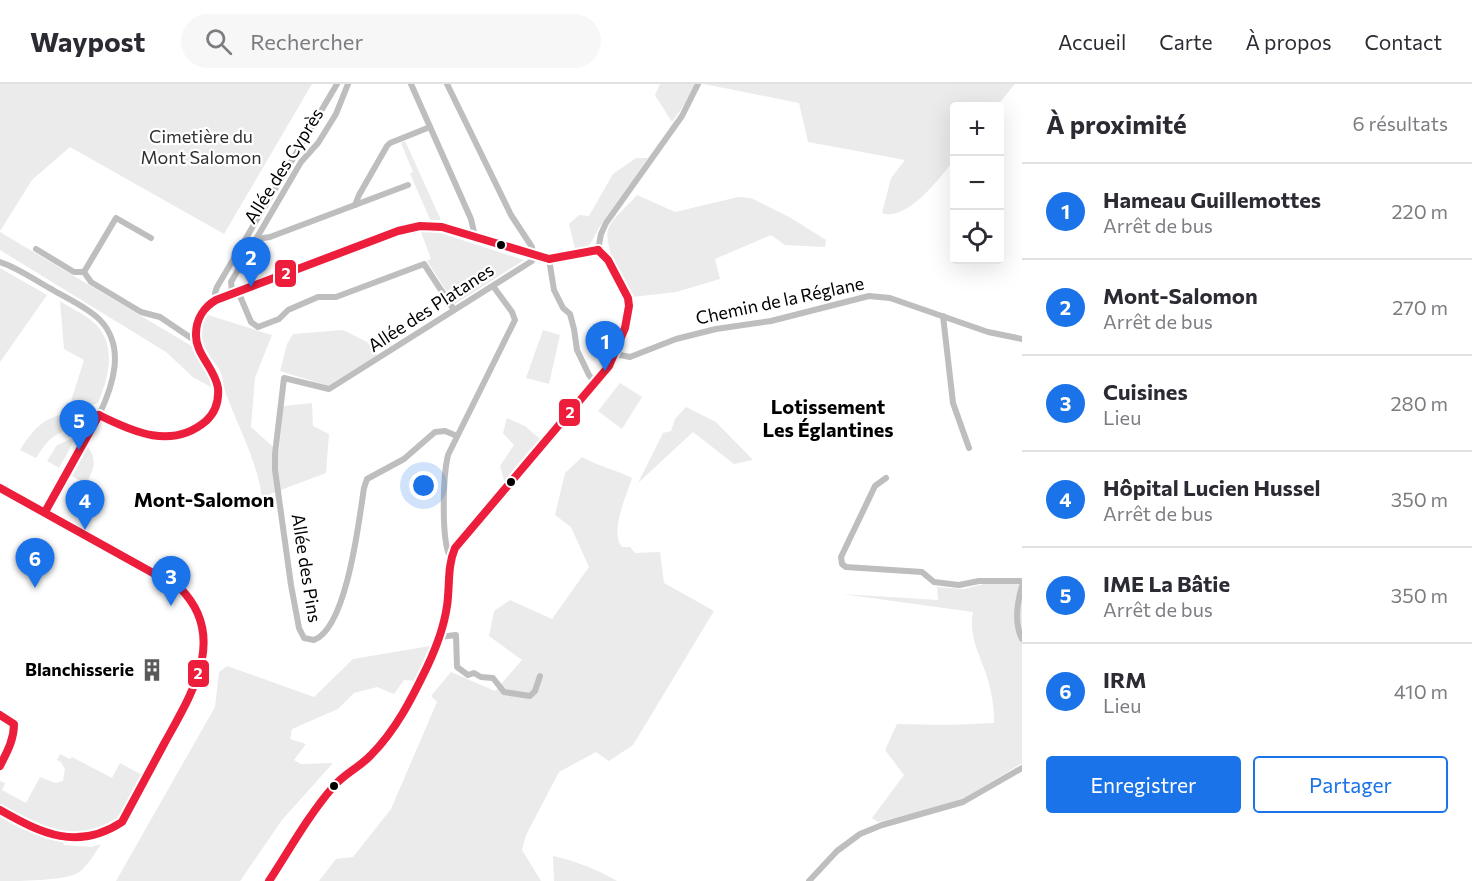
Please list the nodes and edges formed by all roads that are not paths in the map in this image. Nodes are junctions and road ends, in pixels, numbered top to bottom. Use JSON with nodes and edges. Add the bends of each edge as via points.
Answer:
{"nodes":[{"id":1,"x":337,"y":84,"type":"edge"},
{"id":2,"x":348,"y":84,"type":"edge"},
{"id":3,"x":411,"y":84,"type":"edge"},
{"id":4,"x":447,"y":84,"type":"edge"},
{"id":5,"x":698,"y":84,"type":"edge"},
{"id":6,"x":430,"y":127,"type":"junction"},
{"id":7,"x":408,"y":185,"type":"dead end"},
{"id":8,"x":355,"y":205,"type":"junction"},
{"id":9,"x":473,"y":237,"type":"junction"},
{"id":10,"x":151,"y":238,"type":"dead end"},
{"id":11,"x":256,"y":239,"type":"junction"},
{"id":12,"x":36,"y":249,"type":"dead end"},
{"id":13,"x":598,"y":250,"type":"junction"},
{"id":14,"x":533,"y":256,"type":"junction"},
{"id":15,"x":549,"y":260,"type":"junction"},
{"id":16,"x":0,"y":262,"type":"edge"},
{"id":17,"x":84,"y":272,"type":"junction"},
{"id":18,"x":493,"y":286,"type":"junction"},
{"id":19,"x":236,"y":293,"type":"junction"},
{"id":20,"x":216,"y":300,"type":"junction"},
{"id":21,"x":454,"y":310,"type":"junction"},
{"id":22,"x":943,"y":316,"type":"junction"},
{"id":23,"x":1022,"y":339,"type":"edge"},
{"id":24,"x":197,"y":342,"type":"junction"},
{"id":25,"x":615,"y":354,"type":"junction"},
{"id":26,"x":595,"y":383,"type":"junction"},
{"id":27,"x":457,"y":436,"type":"junction"},
{"id":28,"x":969,"y":448,"type":"dead end"},
{"id":29,"x":886,"y":478,"type":"dead end"},
{"id":30,"x":279,"y":498,"type":"joint"},
{"id":31,"x":450,"y":557,"type":"junction"},
{"id":32,"x":1022,"y":581,"type":"edge"},
{"id":33,"x":1022,"y":586,"type":"edge"},
{"id":34,"x":439,"y":637,"type":"junction"},
{"id":35,"x":1022,"y":639,"type":"edge"},
{"id":36,"x":540,"y":676,"type":"dead end"},
{"id":37,"x":1022,"y":768,"type":"edge"},
{"id":38,"x":269,"y":881,"type":"edge"},
{"id":39,"x":809,"y":881,"type":"edge"}],
"edges":[{"from":1,"to":20,"type":"street","via":[[216,287]]},
{"from":2,"to":11,"type":"street","name":"Allée des Cyprès","via":[[336,114],[301,162]]},
{"from":3,"to":6,"type":"street"},
{"from":4,"to":14,"type":"street","via":[[511,216],[532,247]]},
{"from":5,"to":13,"type":"street","via":[[686,111],[606,224]]},
{"from":6,"to":8,"type":"street","via":[[387,146]]},
{"from":6,"to":9,"type":"street","via":[[471,219]]},
{"from":7,"to":8,"type":"street"},
{"from":8,"to":11,"type":"street"},
{"from":9,"to":14,"type":"street"},
{"from":9,"to":19,"type":"street","via":[[430,226],[409,228]]},
{"from":10,"to":17,"type":"street","via":[[116,218]]},
{"from":11,"to":19,"type":"street","name":"Allée des Cyprès","via":[[231,282]]},
{"from":12,"to":17,"type":"street","via":[[74,272]]},
{"from":13,"to":15,"type":"street"},
{"from":13,"to":25,"type":"street","via":[[608,260],[628,298],[627,322]]},
{"from":14,"to":15,"type":"street"},
{"from":14,"to":18,"type":"street","name":"Allée des Platanes","via":[[532,261]]},
{"from":15,"to":26,"type":"street","via":[[554,290],[562,308],[570,314],[577,350]]},
{"from":16,"to":24,"type":"street","via":[[80,306],[105,327],[114,348],[115,369],[99,415],[128,428],[159,438],[184,435],[215,411],[219,393],[215,375]]},
{"from":17,"to":24,"type":"street","via":[[91,282],[141,312],[160,317]]},
{"from":18,"to":21,"type":"street","name":"Allée des Platanes"},
{"from":18,"to":27,"type":"street","via":[[512,312],[513,326]]},
{"from":19,"to":20,"type":"street"},
{"from":19,"to":21,"type":"street","via":[[251,322],[261,326],[318,297],[336,297],[424,264]]},
{"from":20,"to":24,"type":"street","via":[[201,313]]},
{"from":21,"to":30,"type":"street","name":"Allée des Platanes","via":[[329,388],[284,378],[275,454]]},
{"from":22,"to":23,"type":"street","name":"Chemin de la Réglane"},
{"from":22,"to":25,"type":"street","name":"Chemin de la Réglane","via":[[890,298],[869,296],[771,321],[676,339],[630,357]]},
{"from":22,"to":28,"type":"street","via":[[953,403]]},
{"from":25,"to":26,"type":"street"},
{"from":26,"to":31,"type":"street"},
{"from":27,"to":30,"type":"street","name":"Allée des Pins","via":[[435,432],[405,459],[367,479],[349,578],[328,628],[314,640],[304,638],[299,628]]},
{"from":27,"to":31,"type":"street","via":[[446,467],[445,544]]},
{"from":29,"to":32,"type":"street","via":[[875,486],[841,557],[842,564],[850,568],[922,572],[934,582],[952,584]]},
{"from":31,"to":34,"type":"street","via":[[447,609]]},
{"from":33,"to":35,"type":"street","via":[[1017,614]]},
{"from":34,"to":36,"type":"street","via":[[456,635],[457,667],[468,675],[493,678],[504,692],[530,696]]},
{"from":34,"to":38,"type":"street","via":[[414,694],[376,749],[321,802]]},
{"from":37,"to":39,"type":"street","via":[[963,802],[860,834],[837,851]]}]}
